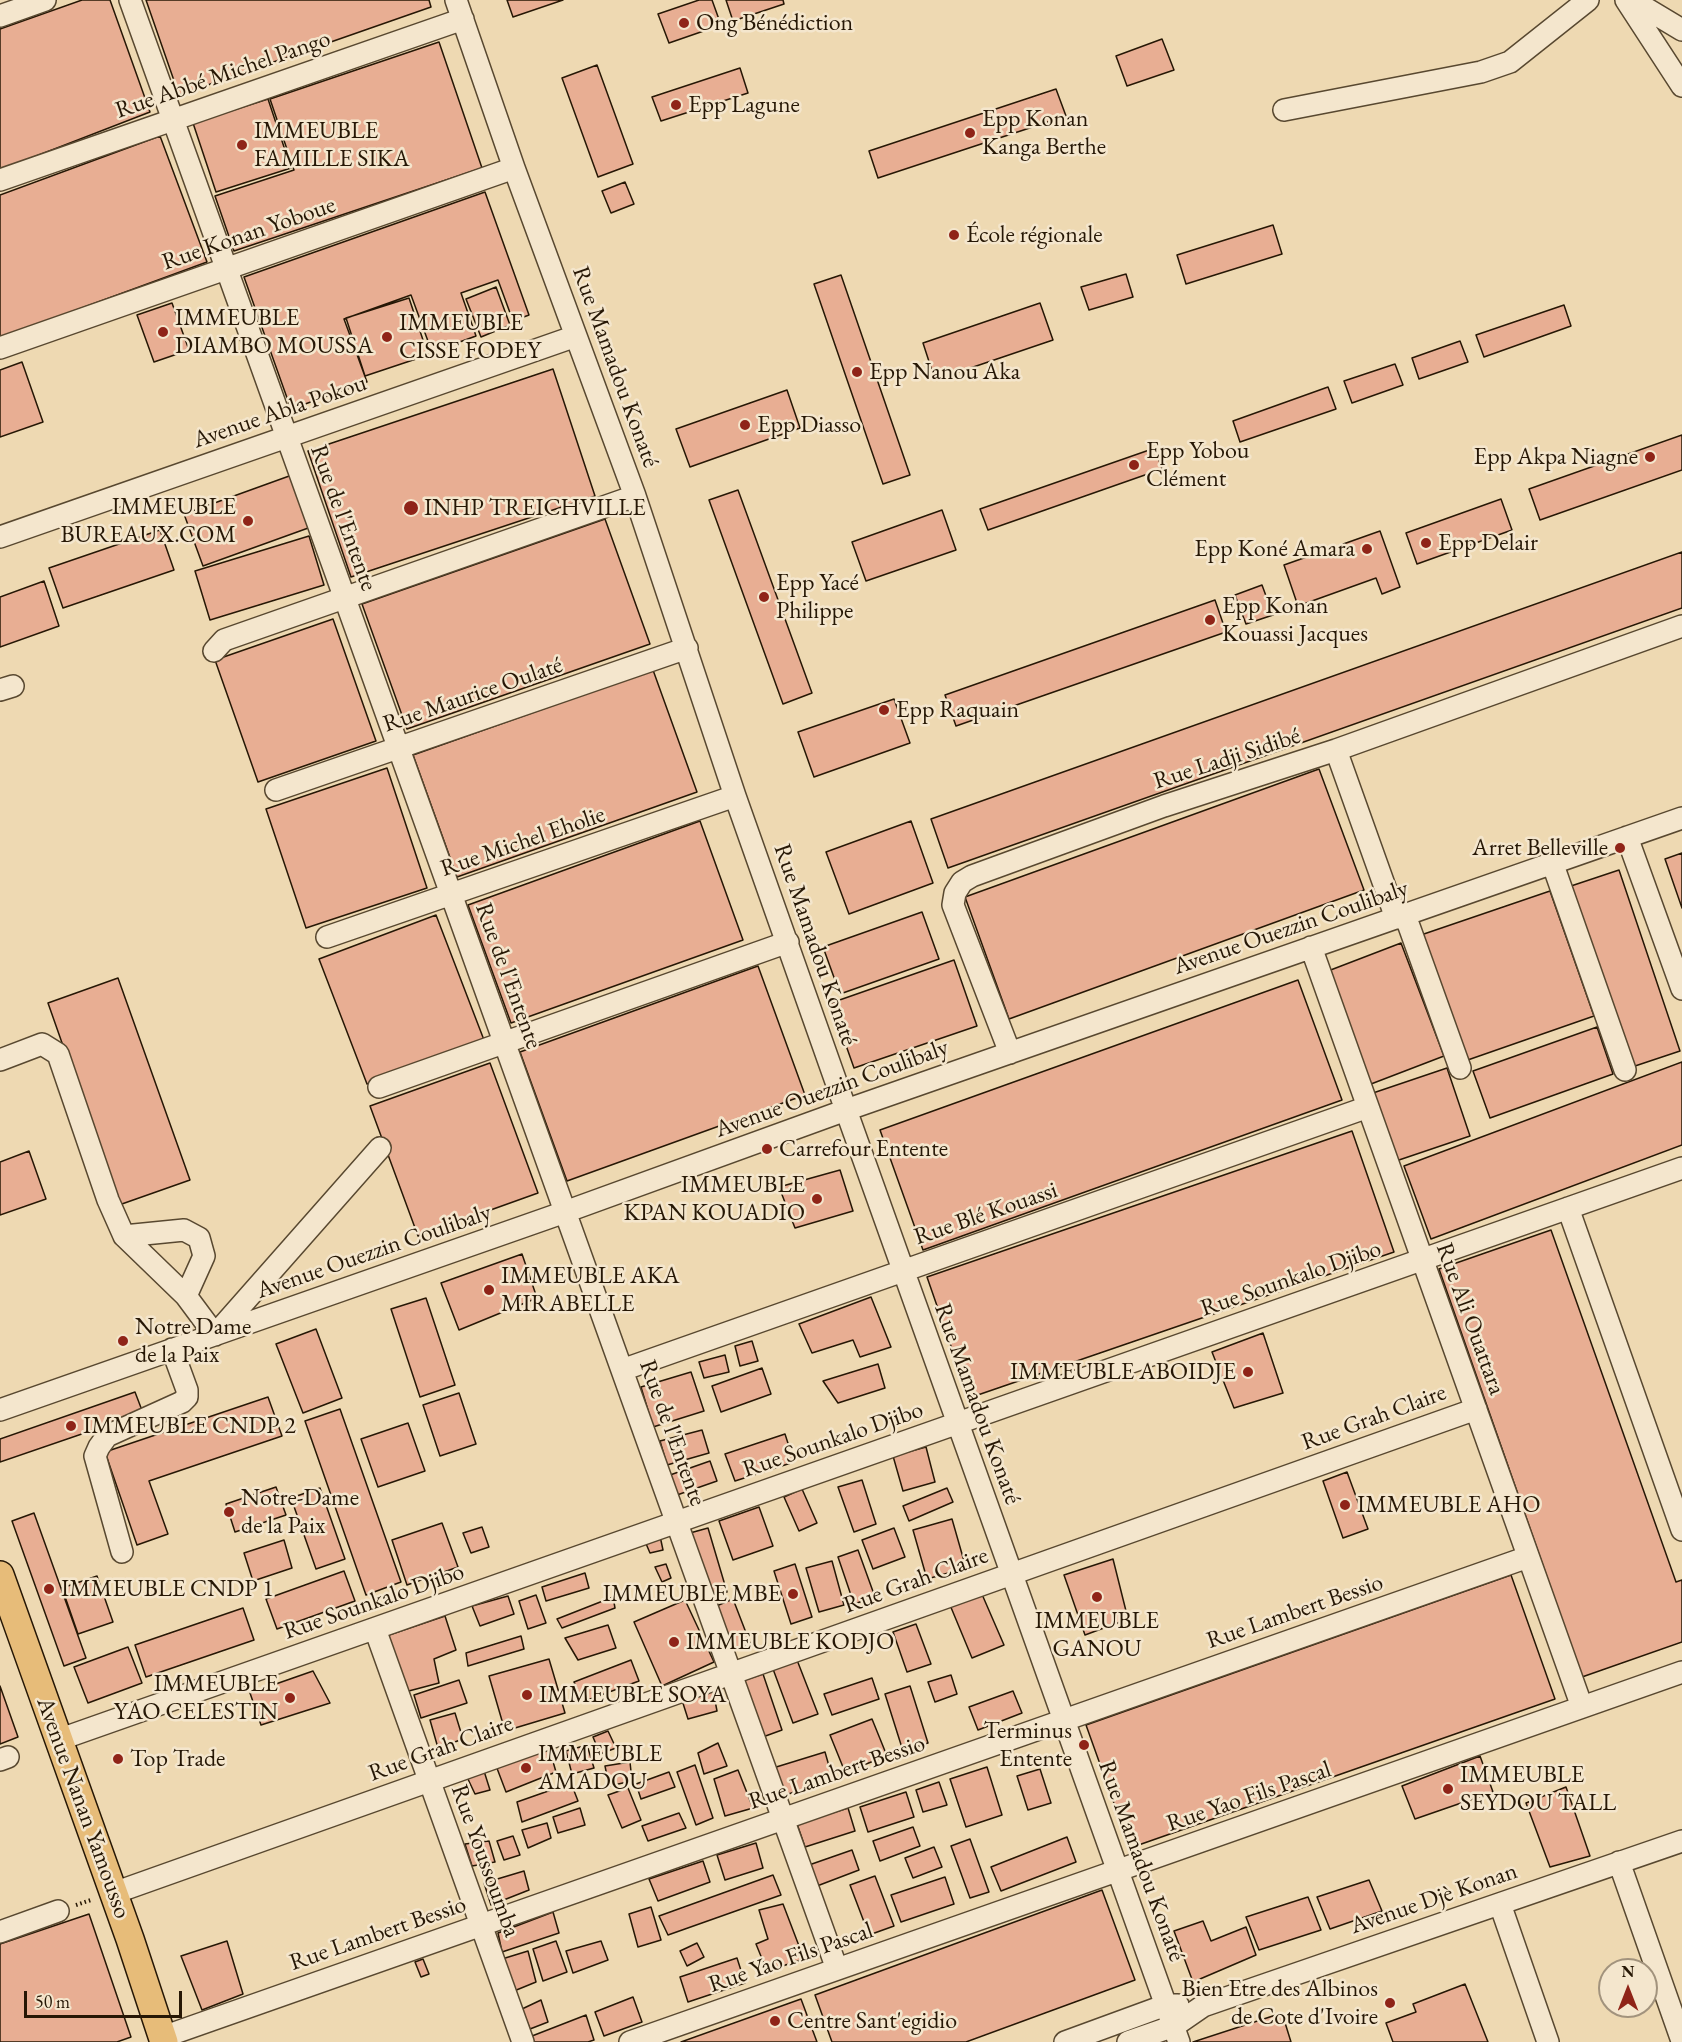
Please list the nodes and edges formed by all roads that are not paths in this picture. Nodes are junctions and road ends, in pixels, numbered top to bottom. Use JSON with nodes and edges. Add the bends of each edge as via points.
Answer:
{"nodes":[{"id":1,"x":45,"y":0,"type":"edge"},
{"id":2,"x":130,"y":0,"type":"edge"},
{"id":3,"x":1588,"y":0,"type":"edge"},
{"id":4,"x":1626,"y":0,"type":"edge"},
{"id":5,"x":1632,"y":0,"type":"edge"},
{"id":6,"x":460,"y":9,"type":"edge"},
{"id":7,"x":0,"y":16,"type":"edge"},
{"id":8,"x":1682,"y":30,"type":"edge"},
{"id":9,"x":1682,"y":86,"type":"edge"},
{"id":10,"x":1284,"y":110,"type":"dead end"},
{"id":11,"x":173,"y":119,"type":"junction"},
{"id":12,"x":514,"y":168,"type":"junction"},
{"id":13,"x":0,"y":180,"type":"edge"},
{"id":14,"x":227,"y":268,"type":"junction"},
{"id":15,"x":576,"y":336,"type":"junction"},
{"id":16,"x":0,"y":348,"type":"edge"},
{"id":17,"x":287,"y":436,"type":"junction"},
{"id":18,"x":635,"y":496,"type":"junction"},
{"id":19,"x":0,"y":537,"type":"edge"},
{"id":20,"x":345,"y":598,"type":"junction"},
{"id":21,"x":1682,"y":626,"type":"edge"},
{"id":22,"x":687,"y":648,"type":"junction"},
{"id":23,"x":214,"y":651,"type":"dead end"},
{"id":24,"x":398,"y":747,"type":"junction"},
{"id":25,"x":1336,"y":750,"type":"junction"},
{"id":26,"x":276,"y":790,"type":"dead end"},
{"id":27,"x":735,"y":796,"type":"junction"},
{"id":28,"x":1682,"y":818,"type":"edge"},
{"id":29,"x":1627,"y":837,"type":"junction"},
{"id":30,"x":1552,"y":862,"type":"junction"},
{"id":31,"x":451,"y":894,"type":"junction"},
{"id":32,"x":1400,"y":916,"type":"junction"},
{"id":33,"x":327,"y":937,"type":"dead end"},
{"id":34,"x":788,"y":942,"type":"junction"},
{"id":35,"x":1311,"y":947,"type":"junction"},
{"id":36,"x":1682,"y":989,"type":"edge"},
{"id":37,"x":504,"y":1043,"type":"junction"},
{"id":38,"x":1010,"y":1053,"type":"junction"},
{"id":39,"x":0,"y":1060,"type":"edge"},
{"id":40,"x":1460,"y":1068,"type":"dead end"},
{"id":41,"x":1625,"y":1070,"type":"dead end"},
{"id":42,"x":379,"y":1087,"type":"dead end"},
{"id":43,"x":1368,"y":1107,"type":"junction"},
{"id":44,"x":846,"y":1110,"type":"junction"},
{"id":45,"x":380,"y":1148,"type":"dead end"},
{"id":46,"x":1682,"y":1168,"type":"edge"},
{"id":47,"x":1568,"y":1208,"type":"junction"},
{"id":48,"x":565,"y":1212,"type":"junction"},
{"id":49,"x":124,"y":1236,"type":"junction"},
{"id":50,"x":1422,"y":1260,"type":"junction"},
{"id":51,"x":903,"y":1271,"type":"junction"},
{"id":52,"x":186,"y":1296,"type":"junction"},
{"id":53,"x":215,"y":1335,"type":"junction"},
{"id":54,"x":172,"y":1349,"type":"junction"},
{"id":55,"x":622,"y":1370,"type":"junction"},
{"id":56,"x":1476,"y":1409,"type":"junction"},
{"id":57,"x":0,"y":1410,"type":"edge"},
{"id":58,"x":958,"y":1423,"type":"junction"},
{"id":59,"x":677,"y":1522,"type":"junction"},
{"id":60,"x":1682,"y":1530,"type":"edge"},
{"id":61,"x":122,"y":1552,"type":"dead end"},
{"id":62,"x":1528,"y":1557,"type":"junction"},
{"id":63,"x":1011,"y":1574,"type":"junction"},
{"id":64,"x":0,"y":1575,"type":"edge"},
{"id":65,"x":375,"y":1629,"type":"junction"},
{"id":66,"x":1682,"y":1672,"type":"edge"},
{"id":67,"x":731,"y":1673,"type":"junction"},
{"id":68,"x":1582,"y":1707,"type":"junction"},
{"id":69,"x":1064,"y":1721,"type":"junction"},
{"id":70,"x":58,"y":1740,"type":"junction"},
{"id":71,"x":429,"y":1780,"type":"junction"},
{"id":72,"x":783,"y":1819,"type":"junction"},
{"id":73,"x":1682,"y":1840,"type":"edge"},
{"id":74,"x":1619,"y":1862,"type":"junction"},
{"id":75,"x":1117,"y":1871,"type":"junction"},
{"id":76,"x":114,"y":1893,"type":"junction"},
{"id":77,"x":1500,"y":1904,"type":"junction"},
{"id":78,"x":58,"y":1911,"type":"road end"},
{"id":79,"x":481,"y":1925,"type":"junction"},
{"id":80,"x":0,"y":1932,"type":"edge"},
{"id":81,"x":837,"y":1969,"type":"junction"},
{"id":82,"x":1166,"y":2005,"type":"junction"},
{"id":83,"x":1203,"y":2006,"type":"junction"},
{"id":84,"x":1176,"y":2034,"type":"edge"},
{"id":85,"x":164,"y":2039,"type":"edge"},
{"id":86,"x":1682,"y":2041,"type":"edge"},
{"id":87,"x":523,"y":2042,"type":"edge"},
{"id":88,"x":630,"y":2042,"type":"edge"},
{"id":89,"x":1065,"y":2042,"type":"edge"},
{"id":90,"x":1128,"y":2042,"type":"edge"},
{"id":91,"x":1548,"y":2042,"type":"edge"}],
"edges":[{"from":1,"to":7,"type":"street"},
{"from":2,"to":11,"type":"street","name":"Rue de l'Entente"},
{"from":3,"to":10,"type":"street","via":[[1510,62],[1482,72]]},
{"from":4,"to":9,"type":"street"},
{"from":5,"to":8,"type":"street"},
{"from":6,"to":11,"type":"street","name":"Rue Abbé Michel Pango"},
{"from":6,"to":12,"type":"street","name":"Rue Mamadou Konaté"},
{"from":11,"to":13,"type":"street","name":"Rue Abbé Michel Pango"},
{"from":11,"to":14,"type":"street","name":"Rue de l'Entente"},
{"from":12,"to":14,"type":"street","name":"Rue Konan Yoboue"},
{"from":12,"to":15,"type":"street","name":"Rue Mamadou Konaté"},
{"from":14,"to":16,"type":"street","name":"Rue Konan Yoboue"},
{"from":14,"to":17,"type":"street","name":"Rue de l'Entente"},
{"from":15,"to":17,"type":"street","name":"Avenue Abla Pokou"},
{"from":15,"to":18,"type":"street","name":"Rue Mamadou Konaté"},
{"from":17,"to":19,"type":"street","name":"Avenue Abla Pokou"},
{"from":17,"to":20,"type":"street","name":"Rue de l'Entente"},
{"from":18,"to":20,"type":"street"},
{"from":18,"to":22,"type":"street","name":"Rue Mamadou Konaté"},
{"from":20,"to":23,"type":"street","via":[[224,640]]},
{"from":20,"to":24,"type":"street","name":"Rue de l'Entente"},
{"from":21,"to":25,"type":"street","name":"Rue Ladji Sidibé"},
{"from":22,"to":24,"type":"street","name":"Rue Maurice Oulaté"},
{"from":22,"to":27,"type":"street","name":"Rue Mamadou Konaté"},
{"from":24,"to":26,"type":"street","name":"Rue Maurice Oulaté"},
{"from":24,"to":31,"type":"street","name":"Rue de l'Entente"},
{"from":25,"to":32,"type":"street"},
{"from":25,"to":38,"type":"street","name":"Rue Ladji Sidibé","via":[[1164,806],[962,882],[953,905]]},
{"from":27,"to":31,"type":"street","name":"Rue Michel Eholie"},
{"from":27,"to":34,"type":"street","name":"Rue Mamadou Konaté"},
{"from":28,"to":29,"type":"street","name":"Avenue Ouezzin Coulibaly"},
{"from":29,"to":30,"type":"street","name":"Avenue Ouezzin Coulibaly"},
{"from":29,"to":36,"type":"street"},
{"from":30,"to":32,"type":"street","name":"Avenue Ouezzin Coulibaly"},
{"from":30,"to":41,"type":"street"},
{"from":31,"to":33,"type":"street","name":"Rue Michel Eholie"},
{"from":31,"to":37,"type":"street","name":"Rue de l'Entente"},
{"from":32,"to":35,"type":"street","name":"Avenue Ouezzin Coulibaly"},
{"from":32,"to":40,"type":"street"},
{"from":34,"to":37,"type":"street"},
{"from":34,"to":44,"type":"street","name":"Rue Mamadou Konaté"},
{"from":35,"to":38,"type":"street","name":"Avenue Ouezzin Coulibaly"},
{"from":35,"to":43,"type":"street","name":"Rue Ali Ouattara"},
{"from":37,"to":42,"type":"street"},
{"from":37,"to":48,"type":"street","name":"Rue de l'Entente"},
{"from":38,"to":44,"type":"street","name":"Avenue Ouezzin Coulibaly"},
{"from":39,"to":49,"type":"street","via":[[42,1044],[58,1054]]},
{"from":43,"to":50,"type":"street","name":"Rue Ali Ouattara"},
{"from":43,"to":51,"type":"street","name":"Rue Blé Kouassi"},
{"from":44,"to":48,"type":"street","name":"Avenue Ouezzin Coulibaly"},
{"from":44,"to":51,"type":"street","name":"Rue Mamadou Konaté"},
{"from":45,"to":53,"type":"street"},
{"from":46,"to":47,"type":"street","name":"Rue Sounkalo Djibo"},
{"from":47,"to":50,"type":"street","name":"Rue Sounkalo Djibo"},
{"from":47,"to":60,"type":"street"},
{"from":48,"to":53,"type":"street","name":"Avenue Ouezzin Coulibaly"},
{"from":48,"to":55,"type":"street","name":"Rue de l'Entente"},
{"from":49,"to":52,"type":"street"},
{"from":49,"to":52,"type":"street","via":[[184,1230],[199,1238],[204,1256]]},
{"from":50,"to":56,"type":"street","name":"Rue Ali Ouattara"},
{"from":50,"to":58,"type":"street","name":"Rue Sounkalo Djibo"},
{"from":51,"to":55,"type":"street","name":"Rue Blé Kouassi"},
{"from":51,"to":58,"type":"street","name":"Rue Mamadou Konaté"},
{"from":52,"to":53,"type":"street"},
{"from":53,"to":54,"type":"street","name":"Avenue Ouezzin Coulibaly"},
{"from":54,"to":57,"type":"street","name":"Avenue Ouezzin Coulibaly"},
{"from":54,"to":61,"type":"street","via":[[188,1390],[187,1397],[107,1436],[95,1456]]},
{"from":55,"to":59,"type":"street","name":"Rue de l'Entente"},
{"from":56,"to":62,"type":"street","name":"Rue Ali Ouattara"},
{"from":56,"to":63,"type":"street","name":"Rue Grah Claire"},
{"from":58,"to":59,"type":"street","name":"Rue Sounkalo Djibo"},
{"from":58,"to":63,"type":"street","name":"Rue Mamadou Konaté"},
{"from":59,"to":65,"type":"street","name":"Rue Sounkalo Djibo"},
{"from":59,"to":67,"type":"street","name":"Rue de l'Entente"},
{"from":62,"to":68,"type":"street","name":"Rue Ali Ouattara"},
{"from":62,"to":69,"type":"street","name":"Rue Lambert Bessio"},
{"from":63,"to":67,"type":"street","name":"Rue Grah Claire"},
{"from":63,"to":69,"type":"street","name":"Rue Mamadou Konaté"},
{"from":64,"to":70,"type":"main road","name":"Avenue Nanan Yamousso"},
{"from":65,"to":70,"type":"street","name":"Rue Sounkalo Djibo"},
{"from":65,"to":71,"type":"street","name":"Rue Youssoumba"},
{"from":66,"to":68,"type":"street","name":"Rue Yao Fils Pascal"},
{"from":67,"to":71,"type":"street","name":"Rue Grah Claire"},
{"from":67,"to":72,"type":"street","name":"Rue de l'Entente"},
{"from":68,"to":75,"type":"street","name":"Rue Yao Fils Pascal"},
{"from":69,"to":72,"type":"street","name":"Rue Lambert Bessio"},
{"from":69,"to":75,"type":"street","name":"Rue Mamadou Konaté"},
{"from":70,"to":76,"type":"main road","name":"Avenue Nanan Yamousso"},
{"from":71,"to":76,"type":"street","name":"Rue Grah Claire"},
{"from":71,"to":79,"type":"street","name":"Rue Youssoumba"},
{"from":72,"to":79,"type":"street","name":"Rue Lambert Bessio"},
{"from":72,"to":81,"type":"street","name":"Rue de l'Entente"},
{"from":73,"to":74,"type":"street","name":"Avenue Djè Konan"},
{"from":74,"to":77,"type":"street","name":"Avenue Djè Konan"},
{"from":74,"to":86,"type":"street"},
{"from":75,"to":81,"type":"street","name":"Rue Yao Fils Pascal"},
{"from":75,"to":82,"type":"street","name":"Rue Mamadou Konaté"},
{"from":76,"to":85,"type":"main road","name":"Avenue Nanan Yamousso"},
{"from":77,"to":83,"type":"street","name":"Avenue Djè Konan"},
{"from":77,"to":91,"type":"street"},
{"from":78,"to":80,"type":"street"},
{"from":79,"to":85,"type":"street","name":"Rue Lambert Bessio"},
{"from":79,"to":87,"type":"street","name":"Rue Youssoumba"},
{"from":81,"to":88,"type":"street","name":"Rue Yao Fils Pascal"},
{"from":82,"to":83,"type":"street","name":"Avenue Djè Konan"},
{"from":82,"to":84,"type":"street","name":"Rue Mamadou Konaté"},
{"from":82,"to":89,"type":"street","name":"Avenue Djè Konan"},
{"from":83,"to":84,"type":"street","name":"Avenue Djè Konan"},
{"from":84,"to":90,"type":"street","name":"Avenue Djè Konan"}]}
